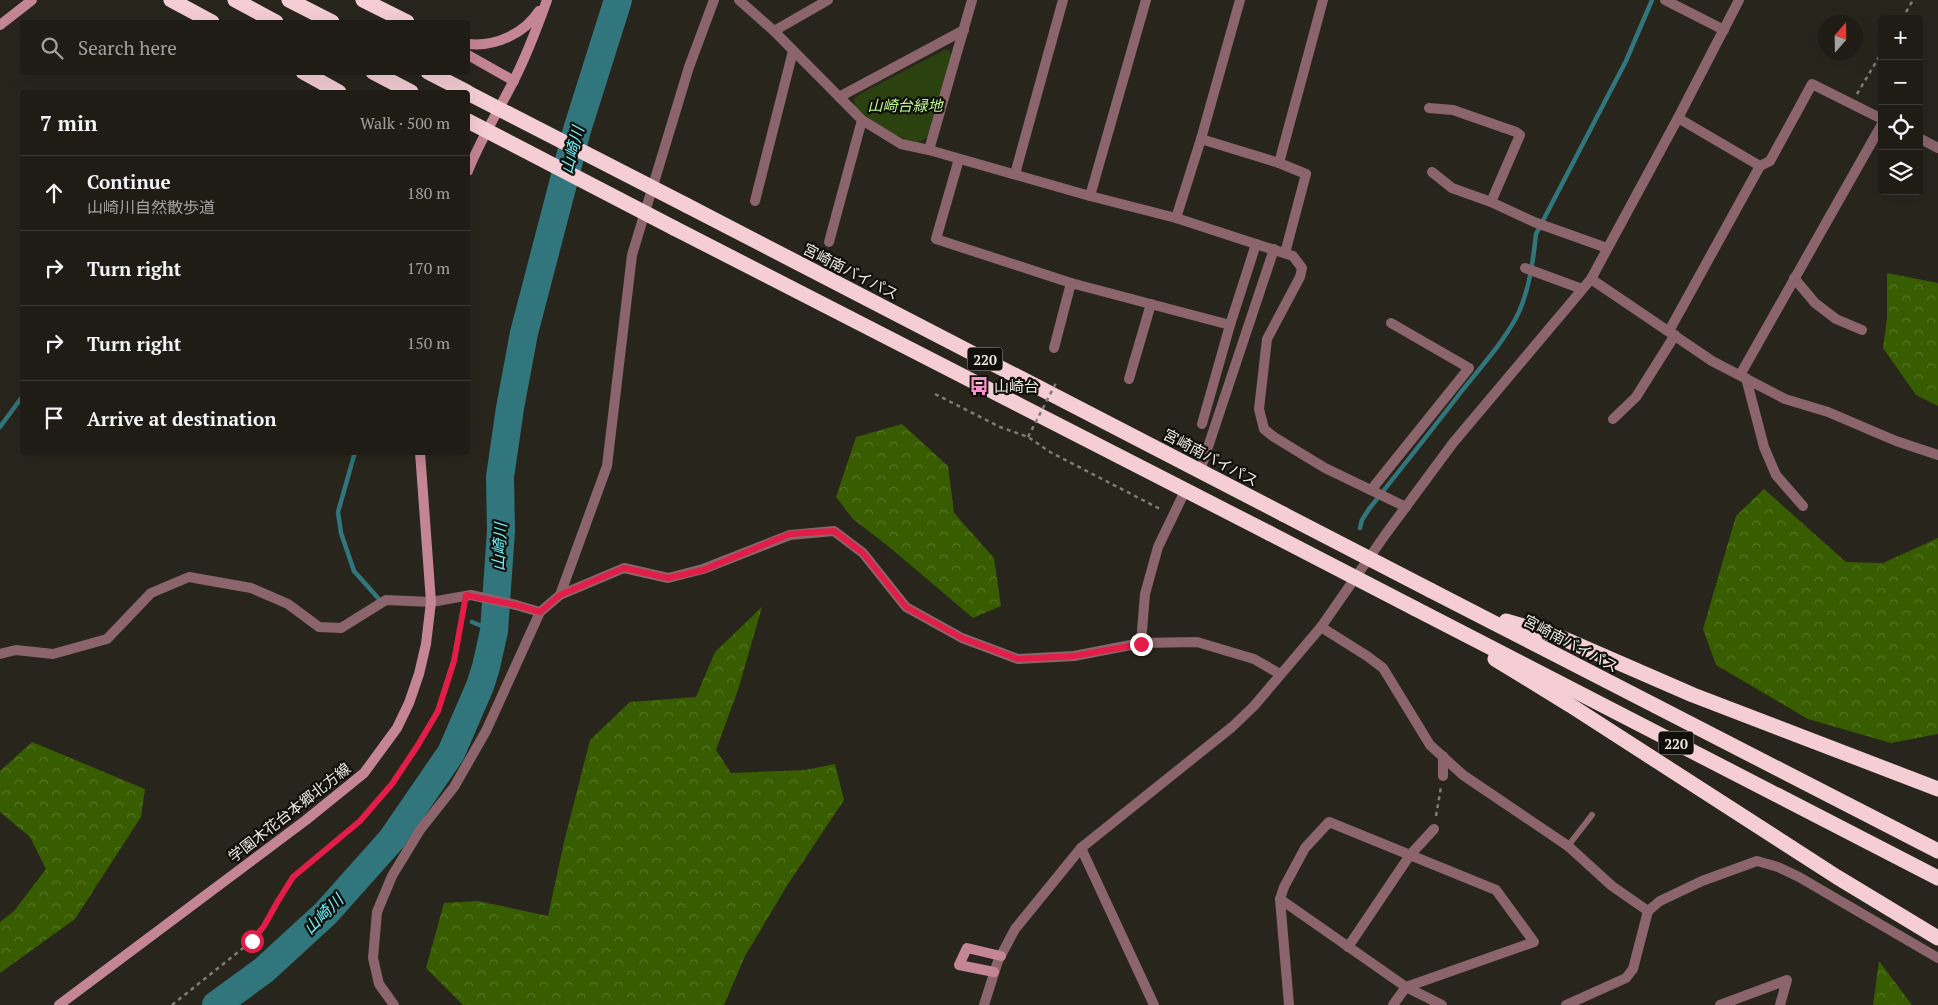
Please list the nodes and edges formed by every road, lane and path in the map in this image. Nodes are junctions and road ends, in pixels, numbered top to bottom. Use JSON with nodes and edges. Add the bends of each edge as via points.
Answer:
{"nodes":[{"id":1,"x":32,"y":0,"type":"edge"},
{"id":2,"x":171,"y":0,"type":"edge"},
{"id":3,"x":235,"y":0,"type":"edge"},
{"id":4,"x":289,"y":0,"type":"edge"},
{"id":5,"x":363,"y":0,"type":"edge"},
{"id":6,"x":547,"y":0,"type":"edge"},
{"id":7,"x":714,"y":0,"type":"edge"},
{"id":8,"x":739,"y":0,"type":"edge"},
{"id":9,"x":828,"y":0,"type":"edge"},
{"id":10,"x":972,"y":0,"type":"edge"},
{"id":11,"x":1063,"y":0,"type":"edge"},
{"id":12,"x":1146,"y":0,"type":"edge"},
{"id":13,"x":1240,"y":0,"type":"edge"},
{"id":14,"x":1323,"y":0,"type":"edge"},
{"id":15,"x":1665,"y":0,"type":"edge"},
{"id":16,"x":1738,"y":0,"type":"edge"},
{"id":17,"x":1913,"y":0,"type":"edge"},
{"id":18,"x":1904,"y":15,"type":"edge"},
{"id":19,"x":208,"y":20,"type":"edge"},
{"id":20,"x":272,"y":20,"type":"edge"},
{"id":21,"x":328,"y":20,"type":"edge"},
{"id":22,"x":403,"y":20,"type":"edge"},
{"id":23,"x":0,"y":25,"type":"edge"},
{"id":24,"x":964,"y":30,"type":"junction"},
{"id":25,"x":1724,"y":30,"type":"junction"},
{"id":26,"x":774,"y":31,"type":"junction"},
{"id":27,"x":470,"y":44,"type":"edge"},
{"id":28,"x":793,"y":51,"type":"junction"},
{"id":29,"x":470,"y":56,"type":"edge"},
{"id":30,"x":1878,"y":59,"type":"edge"},
{"id":31,"x":308,"y":75,"type":"edge"},
{"id":32,"x":378,"y":75,"type":"edge"},
{"id":33,"x":434,"y":75,"type":"edge"},
{"id":34,"x":514,"y":81,"type":"junction"},
{"id":35,"x":335,"y":90,"type":"edge"},
{"id":36,"x":407,"y":90,"type":"edge"},
{"id":37,"x":461,"y":90,"type":"edge"},
{"id":38,"x":470,"y":95,"type":"edge"},
{"id":39,"x":838,"y":96,"type":"junction"},
{"id":40,"x":1851,"y":104,"type":"junction"},
{"id":41,"x":1429,"y":108,"type":"dead end"},
{"id":42,"x":1878,"y":117,"type":"edge"},
{"id":43,"x":1678,"y":118,"type":"junction"},
{"id":44,"x":862,"y":120,"type":"junction"},
{"id":45,"x":470,"y":122,"type":"edge"},
{"id":46,"x":1878,"y":131,"type":"edge"},
{"id":47,"x":1201,"y":139,"type":"junction"},
{"id":48,"x":1923,"y":140,"type":"edge"},
{"id":49,"x":1938,"y":148,"type":"edge"},
{"id":50,"x":928,"y":150,"type":"junction"},
{"id":51,"x":471,"y":153,"type":"edge"},
{"id":52,"x":959,"y":159,"type":"junction"},
{"id":53,"x":1279,"y":163,"type":"junction"},
{"id":54,"x":1760,"y":166,"type":"junction"},
{"id":55,"x":1432,"y":172,"type":"dead end"},
{"id":56,"x":1014,"y":174,"type":"junction"},
{"id":57,"x":1090,"y":196,"type":"junction"},
{"id":58,"x":755,"y":201,"type":"dead end"},
{"id":59,"x":1491,"y":202,"type":"junction"},
{"id":60,"x":1176,"y":218,"type":"junction"},
{"id":61,"x":829,"y":242,"type":"dead end"},
{"id":62,"x":1256,"y":244,"type":"junction"},
{"id":63,"x":1607,"y":248,"type":"junction"},
{"id":64,"x":1274,"y":249,"type":"junction"},
{"id":65,"x":1285,"y":253,"type":"junction"},
{"id":66,"x":1529,"y":269,"type":"dead end"},
{"id":67,"x":1794,"y":278,"type":"junction"},
{"id":68,"x":1591,"y":279,"type":"junction"},
{"id":69,"x":1071,"y":283,"type":"junction"},
{"id":70,"x":1582,"y":289,"type":"junction"},
{"id":71,"x":1151,"y":304,"type":"junction"},
{"id":72,"x":1390,"y":323,"type":"dead end"},
{"id":73,"x":1230,"y":325,"type":"junction"},
{"id":74,"x":1862,"y":330,"type":"dead end"},
{"id":75,"x":1672,"y":333,"type":"junction"},
{"id":76,"x":1054,"y":348,"type":"dead end"},
{"id":77,"x":1743,"y":377,"type":"junction"},
{"id":78,"x":1129,"y":379,"type":"dead end"},
{"id":79,"x":1056,"y":381,"type":"dead end"},
{"id":80,"x":935,"y":394,"type":"dead end"},
{"id":81,"x":1614,"y":419,"type":"dead end"},
{"id":82,"x":1202,"y":424,"type":"dead end"},
{"id":83,"x":1028,"y":437,"type":"junction"},
{"id":84,"x":420,"y":455,"type":"edge"},
{"id":85,"x":1938,"y":455,"type":"edge"},
{"id":86,"x":1200,"y":471,"type":"junction"},
{"id":87,"x":1371,"y":490,"type":"junction"},
{"id":88,"x":1185,"y":491,"type":"junction"},
{"id":89,"x":1406,"y":506,"type":"junction"},
{"id":90,"x":1803,"y":506,"type":"dead end"},
{"id":91,"x":1172,"y":515,"type":"junction"},
{"id":92,"x":468,"y":595,"type":"junction"},
{"id":93,"x":560,"y":595,"type":"junction"},
{"id":94,"x":430,"y":602,"type":"junction"},
{"id":95,"x":540,"y":612,"type":"junction"},
{"id":96,"x":1474,"y":612,"type":"junction"},
{"id":97,"x":1321,"y":627,"type":"junction"},
{"id":98,"x":1461,"y":632,"type":"junction"},
{"id":99,"x":1141,"y":644,"type":"junction"},
{"id":100,"x":0,"y":654,"type":"edge"},
{"id":101,"x":1280,"y":674,"type":"junction"},
{"id":102,"x":1443,"y":756,"type":"junction"},
{"id":103,"x":1443,"y":776,"type":"joint"},
{"id":104,"x":1938,"y":788,"type":"edge"},
{"id":105,"x":1592,"y":815,"type":"dead end"},
{"id":106,"x":1434,"y":829,"type":"joint"},
{"id":107,"x":1568,"y":846,"type":"junction"},
{"id":108,"x":1081,"y":848,"type":"junction"},
{"id":109,"x":1938,"y":851,"type":"edge"},
{"id":110,"x":1410,"y":855,"type":"junction"},
{"id":111,"x":1938,"y":878,"type":"edge"},
{"id":112,"x":1280,"y":899,"type":"junction"},
{"id":113,"x":1648,"y":911,"type":"junction"},
{"id":114,"x":1938,"y":938,"type":"edge"},
{"id":115,"x":1348,"y":947,"type":"junction"},
{"id":116,"x":1001,"y":956,"type":"junction"},
{"id":117,"x":1938,"y":958,"type":"edge"},
{"id":118,"x":994,"y":972,"type":"junction"},
{"id":119,"x":1406,"y":987,"type":"junction"},
{"id":120,"x":59,"y":1005,"type":"edge"},
{"id":121,"x":172,"y":1005,"type":"edge"},
{"id":122,"x":394,"y":1005,"type":"edge"},
{"id":123,"x":984,"y":1005,"type":"edge"},
{"id":124,"x":1154,"y":1005,"type":"edge"},
{"id":125,"x":1290,"y":1005,"type":"edge"},
{"id":126,"x":1393,"y":1005,"type":"edge"},
{"id":127,"x":1442,"y":1005,"type":"edge"},
{"id":128,"x":1566,"y":1005,"type":"edge"},
{"id":129,"x":1720,"y":1005,"type":"edge"},
{"id":130,"x":1780,"y":1005,"type":"edge"}],
"edges":[{"from":1,"to":23,"type":"main road"},
{"from":2,"to":19,"type":"highway"},
{"from":3,"to":20,"type":"highway"},
{"from":4,"to":21,"type":"highway"},
{"from":5,"to":22,"type":"highway"},
{"from":6,"to":27,"type":"main road","via":[[532,21],[515,34],[498,42]]},
{"from":6,"to":34,"type":"main road","via":[[533,42]]},
{"from":7,"to":93,"type":"street","via":[[689,67],[632,255],[607,466]]},
{"from":8,"to":26,"type":"street"},
{"from":9,"to":26,"type":"street"},
{"from":10,"to":24,"type":"street"},
{"from":11,"to":56,"type":"street"},
{"from":12,"to":57,"type":"street"},
{"from":13,"to":47,"type":"street"},
{"from":14,"to":53,"type":"street"},
{"from":15,"to":25,"type":"street"},
{"from":16,"to":25,"type":"street"},
{"from":17,"to":18,"type":"path"},
{"from":24,"to":39,"type":"street"},
{"from":24,"to":50,"type":"street"},
{"from":25,"to":43,"type":"street"},
{"from":26,"to":28,"type":"street"},
{"from":28,"to":39,"type":"street"},
{"from":28,"to":58,"type":"street"},
{"from":29,"to":34,"type":"main road"},
{"from":30,"to":40,"type":"path"},
{"from":31,"to":35,"type":"highway"},
{"from":32,"to":36,"type":"highway"},
{"from":33,"to":37,"type":"highway","name":"宮崎南バイパス","number":"220"},
{"from":34,"to":51,"type":"main road"},
{"from":38,"to":86,"type":"highway","name":"宮崎南バイパス","number":"220","bridge":true},
{"from":39,"to":44,"type":"street"},
{"from":40,"to":42,"type":"street"},
{"from":40,"to":54,"type":"street","via":[[1812,84],[1770,161]]},
{"from":41,"to":59,"type":"street","via":[[1453,110],[1520,135]]},
{"from":43,"to":54,"type":"street"},
{"from":43,"to":63,"type":"street"},
{"from":44,"to":50,"type":"street","via":[[901,144]]},
{"from":44,"to":61,"type":"street"},
{"from":45,"to":88,"type":"highway","number":"220","bridge":true},
{"from":46,"to":67,"type":"street"},
{"from":47,"to":53,"type":"street"},
{"from":47,"to":60,"type":"street"},
{"from":48,"to":49,"type":"street"},
{"from":50,"to":52,"type":"street"},
{"from":52,"to":56,"type":"street"},
{"from":52,"to":69,"type":"street","via":[[936,239]]},
{"from":53,"to":65,"type":"street","via":[[1306,174]]},
{"from":54,"to":75,"type":"street"},
{"from":55,"to":59,"type":"street","via":[[1452,188]]},
{"from":56,"to":57,"type":"street"},
{"from":57,"to":60,"type":"street"},
{"from":59,"to":63,"type":"street","via":[[1546,227]]},
{"from":60,"to":62,"type":"street"},
{"from":62,"to":64,"type":"street"},
{"from":62,"to":73,"type":"street"},
{"from":63,"to":68,"type":"street"},
{"from":64,"to":65,"type":"street"},
{"from":64,"to":86,"type":"street"},
{"from":65,"to":87,"type":"street","via":[[1293,256],[1302,268],[1264,350],[1260,409],[1264,429],[1325,468]]},
{"from":66,"to":70,"type":"street"},
{"from":67,"to":74,"type":"street","via":[[1815,302],[1836,319]]},
{"from":67,"to":77,"type":"street"},
{"from":68,"to":70,"type":"street"},
{"from":68,"to":75,"type":"street"},
{"from":69,"to":71,"type":"street"},
{"from":69,"to":76,"type":"street"},
{"from":70,"to":89,"type":"street","via":[[1453,443]]},
{"from":71,"to":73,"type":"street"},
{"from":71,"to":78,"type":"street"},
{"from":72,"to":87,"type":"street","via":[[1469,368]]},
{"from":73,"to":82,"type":"street"},
{"from":75,"to":77,"type":"street","via":[[1712,361]]},
{"from":75,"to":81,"type":"street","via":[[1636,397]]},
{"from":77,"to":85,"type":"street","via":[[1786,399]]},
{"from":77,"to":90,"type":"street","via":[[1776,475]]},
{"from":79,"to":83,"type":"path","bridge":true},
{"from":80,"to":83,"type":"path","via":[[1000,427]]},
{"from":83,"to":91,"type":"path","via":[[1050,452]]},
{"from":84,"to":94,"type":"main road","name":"学園木花台本郷北方線"},
{"from":86,"to":96,"type":"highway","name":"宮崎南バイパス","number":"220","bridge":true},
{"from":87,"to":89,"type":"street"},
{"from":88,"to":91,"type":"street"},
{"from":88,"to":98,"type":"highway","number":"220","bridge":true},
{"from":89,"to":97,"type":"street"},
{"from":91,"to":99,"type":"street","via":[[1158,547],[1145,594]]},
{"from":92,"to":94,"type":"street"},
{"from":92,"to":95,"type":"street"},
{"from":92,"to":121,"type":"path","via":[[454,661],[438,711],[392,784],[360,821],[293,877],[252,941]]},
{"from":93,"to":95,"type":"street"},
{"from":93,"to":99,"type":"street","via":[[624,568],[668,578],[703,570],[790,534],[834,531],[863,553],[906,607],[962,638],[1018,659],[1074,656]]},
{"from":94,"to":100,"type":"street","via":[[386,600],[341,628],[319,627],[288,604],[251,588],[189,577],[151,592],[107,639],[53,654],[16,650]]},
{"from":94,"to":120,"type":"main road","name":"学園木花台本郷北方線","via":[[426,644],[409,703],[397,728],[364,773]]},
{"from":95,"to":122,"type":"street","via":[[486,731],[454,787],[420,830],[392,876],[376,912],[373,958],[379,984]]},
{"from":96,"to":104,"type":"highway","via":[[1555,635],[1693,695]]},
{"from":96,"to":109,"type":"highway","name":"宮崎南バイパス","number":"220"},
{"from":97,"to":101,"type":"street"},
{"from":97,"to":102,"type":"street","via":[[1382,668],[1430,745]]},
{"from":98,"to":111,"type":"highway","number":"220"},
{"from":98,"to":114,"type":"highway","via":[[1504,665]]},
{"from":99,"to":101,"type":"street","via":[[1197,642],[1254,659]]},
{"from":101,"to":108,"type":"street","via":[[1232,727]]},
{"from":102,"to":103,"type":"street"},
{"from":102,"to":107,"type":"street","via":[[1463,775]]},
{"from":103,"to":106,"type":"path"},
{"from":105,"to":107,"type":"lane"},
{"from":106,"to":110,"type":"street"},
{"from":107,"to":113,"type":"street","via":[[1612,886]]},
{"from":108,"to":116,"type":"street","via":[[1014,928]]},
{"from":108,"to":124,"type":"street"},
{"from":110,"to":112,"type":"street","via":[[1329,822],[1305,848]]},
{"from":110,"to":115,"type":"street"},
{"from":110,"to":119,"type":"street","via":[[1496,890],[1534,942]]},
{"from":112,"to":115,"type":"street"},
{"from":112,"to":125,"type":"street"},
{"from":113,"to":117,"type":"street","via":[[1660,901],[1702,881],[1757,861],[1778,866],[1799,877]]},
{"from":113,"to":128,"type":"street","via":[[1633,969],[1626,978]]},
{"from":115,"to":119,"type":"street"},
{"from":116,"to":118,"type":"street"},
{"from":116,"to":118,"type":"main road","via":[[967,948],[959,965]]},
{"from":118,"to":123,"type":"street"},
{"from":119,"to":126,"type":"street"},
{"from":119,"to":127,"type":"street"},
{"from":129,"to":130,"type":"street","via":[[1787,980]]}]}
